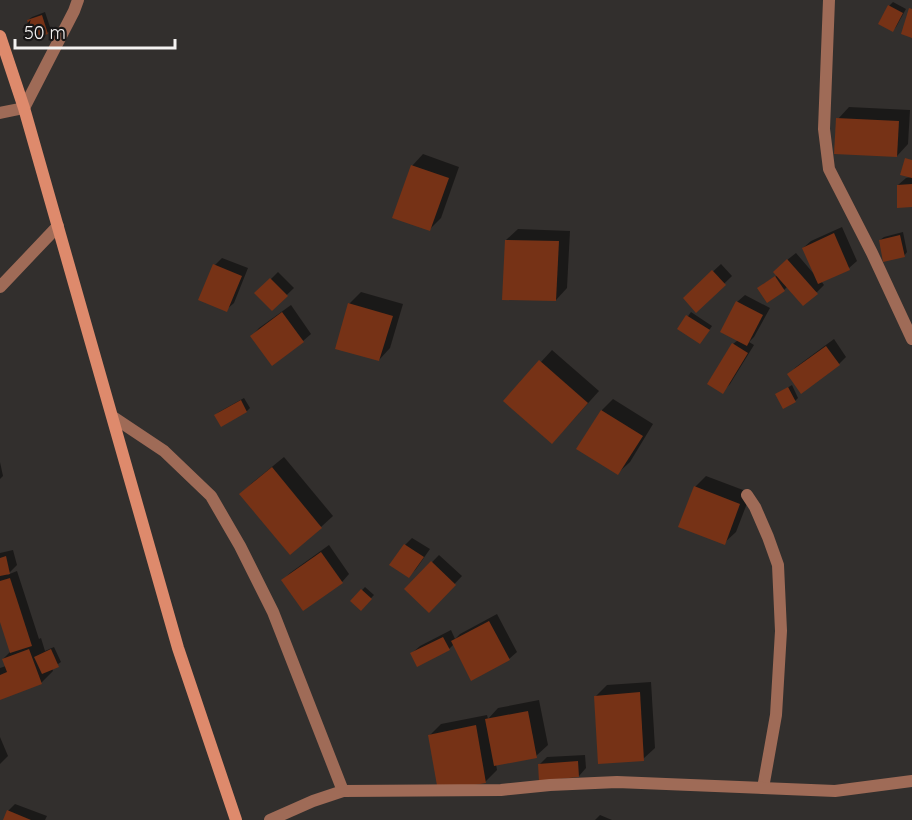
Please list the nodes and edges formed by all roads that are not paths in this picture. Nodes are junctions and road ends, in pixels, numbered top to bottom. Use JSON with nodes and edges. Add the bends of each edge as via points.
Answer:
{"nodes":[{"id":1,"x":78,"y":0,"type":"edge"},
{"id":2,"x":829,"y":0,"type":"edge"},
{"id":3,"x":0,"y":36,"type":"edge"},
{"id":4,"x":24,"y":108,"type":"junction"},
{"id":5,"x":0,"y":113,"type":"edge"},
{"id":6,"x":58,"y":226,"type":"junction"},
{"id":7,"x":0,"y":287,"type":"edge"},
{"id":8,"x":912,"y":339,"type":"edge"},
{"id":9,"x":112,"y":417,"type":"junction"},
{"id":10,"x":747,"y":495,"type":"dead end"},
{"id":11,"x":912,"y":781,"type":"edge"},
{"id":12,"x":763,"y":788,"type":"junction"},
{"id":13,"x":343,"y":791,"type":"junction"},
{"id":14,"x":236,"y":820,"type":"edge"},
{"id":15,"x":270,"y":820,"type":"edge"}],
"edges":[{"from":1,"to":4,"type":"street"},
{"from":2,"to":8,"type":"street","via":[[824,129],[829,169]]},
{"from":3,"to":4,"type":"main road"},
{"from":4,"to":5,"type":"street"},
{"from":4,"to":6,"type":"main road"},
{"from":6,"to":7,"type":"street"},
{"from":6,"to":9,"type":"main road"},
{"from":9,"to":13,"type":"street","via":[[164,451],[211,496],[273,612]]},
{"from":9,"to":14,"type":"main road","via":[[178,648]]},
{"from":10,"to":12,"type":"street","via":[[778,565],[776,714]]},
{"from":11,"to":12,"type":"street","via":[[835,791]]},
{"from":12,"to":13,"type":"street","via":[[617,782],[501,790]]},
{"from":13,"to":15,"type":"street"}]}
